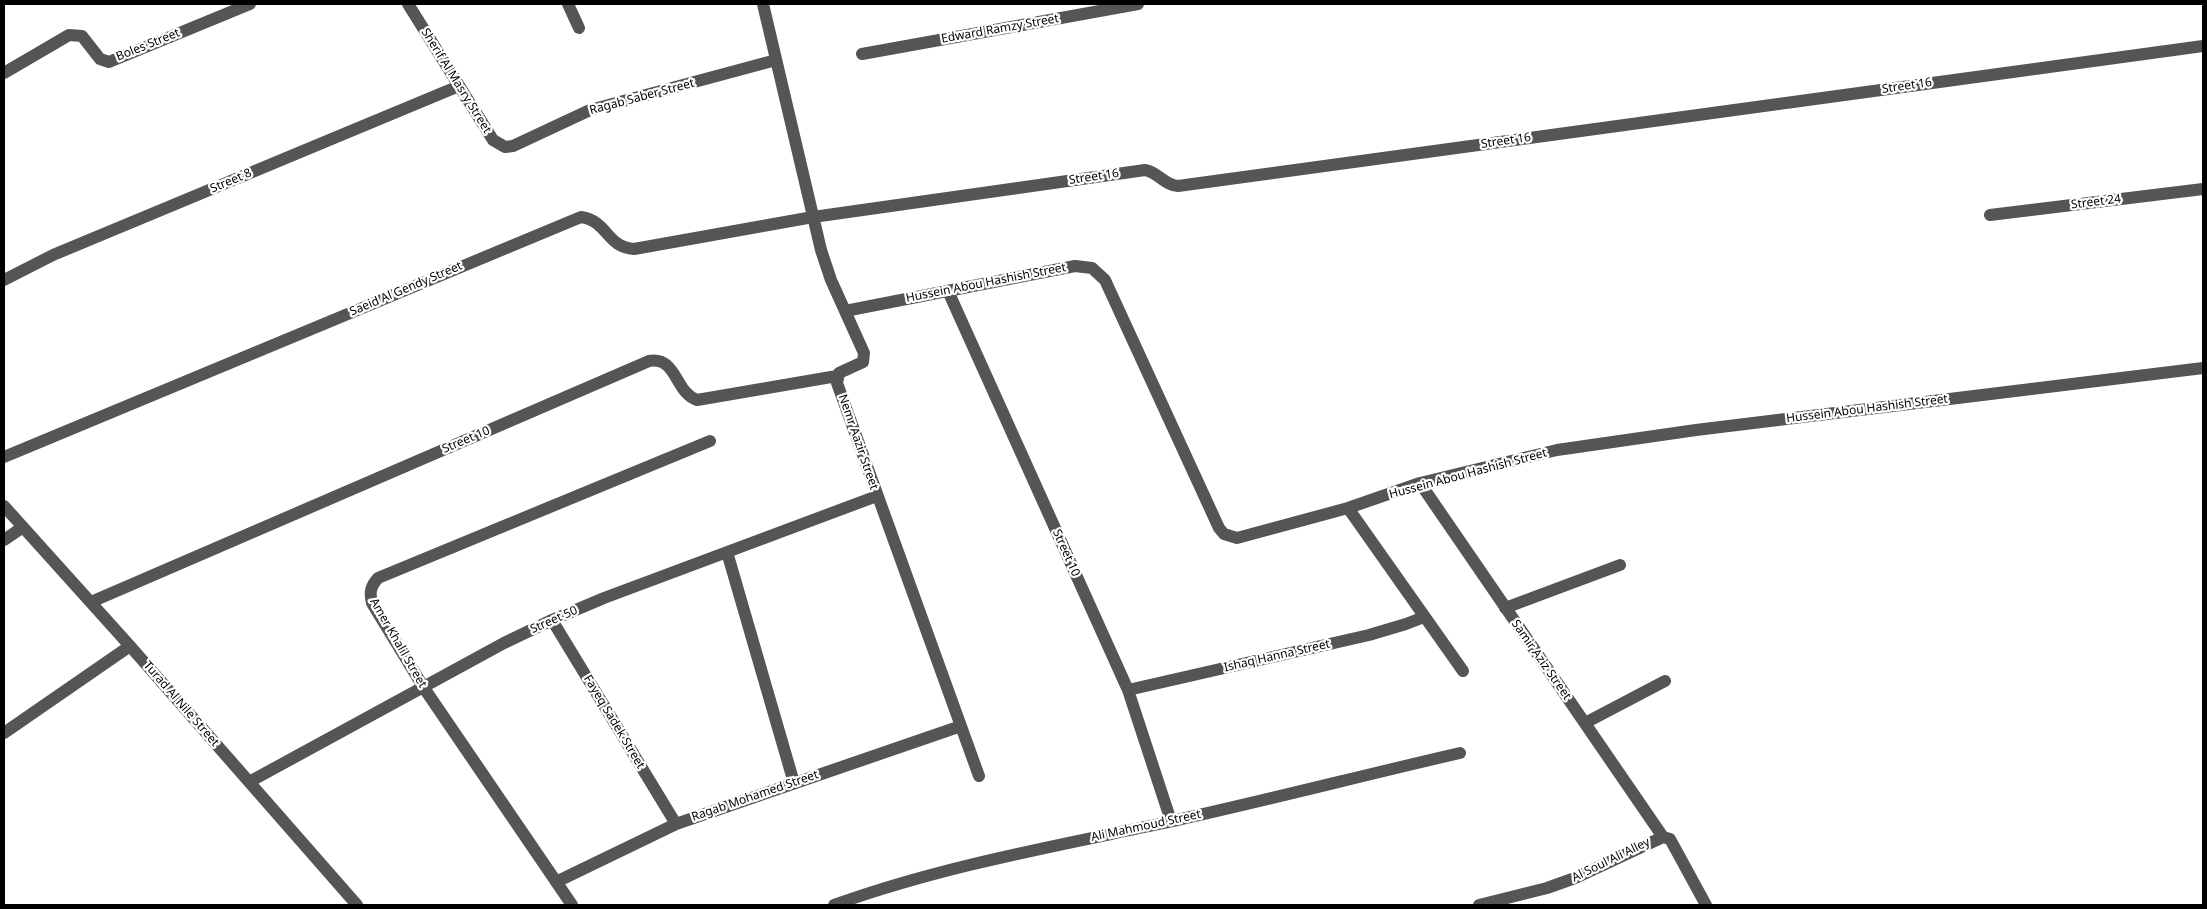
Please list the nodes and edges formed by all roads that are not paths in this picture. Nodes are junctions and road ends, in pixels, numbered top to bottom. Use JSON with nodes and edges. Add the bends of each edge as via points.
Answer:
{"nodes":[{"id":1,"x":250,"y":4,"type":"edge"},
{"id":2,"x":408,"y":4,"type":"edge"},
{"id":3,"x":568,"y":4,"type":"edge"},
{"id":4,"x":763,"y":4,"type":"edge"},
{"id":5,"x":1138,"y":4,"type":"edge"},
{"id":6,"x":579,"y":28,"type":"dead end"},
{"id":7,"x":2203,"y":46,"type":"edge"},
{"id":8,"x":862,"y":54,"type":"dead end"},
{"id":9,"x":776,"y":60,"type":"junction"},
{"id":10,"x":4,"y":73,"type":"edge"},
{"id":11,"x":459,"y":86,"type":"junction"},
{"id":12,"x":513,"y":146,"type":"joint"},
{"id":13,"x":2203,"y":190,"type":"edge"},
{"id":14,"x":1990,"y":214,"type":"dead end"},
{"id":15,"x":813,"y":217,"type":"junction"},
{"id":16,"x":4,"y":280,"type":"edge"},
{"id":17,"x":948,"y":291,"type":"junction"},
{"id":18,"x":845,"y":311,"type":"junction"},
{"id":19,"x":2203,"y":368,"type":"edge"},
{"id":20,"x":837,"y":376,"type":"junction"},
{"id":21,"x":710,"y":441,"type":"dead end"},
{"id":22,"x":4,"y":457,"type":"edge"},
{"id":23,"x":1420,"y":483,"type":"junction"},
{"id":24,"x":877,"y":496,"type":"junction"},
{"id":25,"x":4,"y":506,"type":"edge"},
{"id":26,"x":1348,"y":508,"type":"junction"},
{"id":27,"x":23,"y":527,"type":"junction"},
{"id":28,"x":4,"y":540,"type":"edge"},
{"id":29,"x":727,"y":552,"type":"junction"},
{"id":30,"x":1620,"y":565,"type":"dead end"},
{"id":31,"x":91,"y":602,"type":"junction"},
{"id":32,"x":1505,"y":608,"type":"junction"},
{"id":33,"x":1424,"y":617,"type":"junction"},
{"id":34,"x":552,"y":620,"type":"junction"},
{"id":35,"x":130,"y":646,"type":"junction"},
{"id":36,"x":1462,"y":671,"type":"dead end"},
{"id":37,"x":1666,"y":681,"type":"dead end"},
{"id":38,"x":424,"y":688,"type":"junction"},
{"id":39,"x":1128,"y":690,"type":"junction"},
{"id":40,"x":1585,"y":723,"type":"junction"},
{"id":41,"x":961,"y":726,"type":"junction"},
{"id":42,"x":4,"y":733,"type":"edge"},
{"id":43,"x":1460,"y":753,"type":"dead end"},
{"id":44,"x":979,"y":776,"type":"dead end"},
{"id":45,"x":249,"y":782,"type":"junction"},
{"id":46,"x":794,"y":783,"type":"junction"},
{"id":47,"x":1171,"y":821,"type":"junction"},
{"id":48,"x":676,"y":824,"type":"junction"},
{"id":49,"x":1663,"y":836,"type":"junction"},
{"id":50,"x":556,"y":882,"type":"junction"},
{"id":51,"x":356,"y":905,"type":"edge"},
{"id":52,"x":572,"y":905,"type":"edge"},
{"id":53,"x":834,"y":905,"type":"edge"},
{"id":54,"x":1479,"y":905,"type":"edge"},
{"id":55,"x":1706,"y":905,"type":"edge"}],
"edges":[{"from":1,"to":10,"type":"street","name":"Boles Street","via":[[109,62],[100,59],[82,36],[69,35]]},
{"from":2,"to":11,"type":"street","name":"Sherif Al Masry Street"},
{"from":3,"to":6,"type":"street"},
{"from":4,"to":9,"type":"street"},
{"from":5,"to":8,"type":"street","name":"Edward Ramzy Street"},
{"from":7,"to":15,"type":"street","name":"Street 16","via":[[1178,186],[1172,186],[1155,173],[1145,170]]},
{"from":9,"to":12,"type":"street","name":"Ragab Saber Street","via":[[590,110]]},
{"from":9,"to":15,"type":"street"},
{"from":11,"to":12,"type":"street","name":"Sherif Al Masry Street","via":[[494,140],[506,147]]},
{"from":11,"to":16,"type":"street","name":"Street 8","via":[[52,255]]},
{"from":13,"to":14,"type":"street","name":"Street 24"},
{"from":15,"to":18,"type":"street","via":[[831,280]]},
{"from":15,"to":22,"type":"street","name":"Saeid Al Gendy Street","via":[[634,249],[620,247],[596,221],[581,217],[573,219]]},
{"from":17,"to":18,"type":"street","name":"Hussein Abou Hashish Street"},
{"from":17,"to":26,"type":"street","name":"Hussein Abou Hashish Street","via":[[1075,266],[1092,268],[1104,280],[1224,534],[1244,537]]},
{"from":17,"to":39,"type":"street","name":"Street 10"},
{"from":18,"to":20,"type":"street","via":[[865,358],[860,365]]},
{"from":19,"to":23,"type":"street","name":"Hussein Abou Hashish Street","via":[[1626,438],[1548,452]]},
{"from":20,"to":24,"type":"street","name":"Nemr Aazir Street"},
{"from":20,"to":31,"type":"street","name":"Street 10","via":[[698,400],[687,394],[664,362],[649,361]]},
{"from":21,"to":38,"type":"street","name":"Amer Khalil Street","via":[[378,578],[372,585],[372,603]]},
{"from":23,"to":26,"type":"street","name":"Hussein Abou Hashish Street"},
{"from":23,"to":32,"type":"street","name":"Samir Aziz Street"},
{"from":24,"to":29,"type":"street","name":"Street 50"},
{"from":24,"to":41,"type":"street","name":"Nemr Aazir Street"},
{"from":25,"to":27,"type":"street","name":"Turad Al Nile Street"},
{"from":26,"to":33,"type":"street"},
{"from":27,"to":28,"type":"street"},
{"from":27,"to":31,"type":"street","name":"Turad Al Nile Street"},
{"from":29,"to":34,"type":"street","name":"Street 50"},
{"from":29,"to":46,"type":"street"},
{"from":30,"to":32,"type":"street"},
{"from":31,"to":35,"type":"street","name":"Turad Al Nile Street"},
{"from":32,"to":40,"type":"street","name":"Samir Aziz Street"},
{"from":33,"to":36,"type":"street"},
{"from":33,"to":39,"type":"street","name":"Ishaq Hanna Street","via":[[1369,635]]},
{"from":34,"to":38,"type":"street","name":"Street 50"},
{"from":34,"to":48,"type":"street","name":"Fayeq Sadek Street"},
{"from":35,"to":42,"type":"street"},
{"from":35,"to":45,"type":"street","name":"Turad Al Nile Street"},
{"from":37,"to":40,"type":"street"},
{"from":38,"to":45,"type":"street","name":"Street 50"},
{"from":38,"to":50,"type":"street","name":"Amer Khalil Street"},
{"from":39,"to":47,"type":"street","name":"Street 10"},
{"from":40,"to":49,"type":"street","name":"Samir Aziz Street"},
{"from":41,"to":44,"type":"street","name":"Nemr Aazir Street"},
{"from":41,"to":46,"type":"street","name":"Ragab Mohamed Street"},
{"from":43,"to":47,"type":"street","name":"Ali Mahmoud Street"},
{"from":45,"to":51,"type":"street","name":"Turad Al Nile Street"},
{"from":46,"to":48,"type":"street","name":"Ragab Mohamed Street"},
{"from":47,"to":53,"type":"street","name":"Ali Mahmoud Street","via":[[964,866]]},
{"from":48,"to":50,"type":"street","name":"Ragab Mohamed Street"},
{"from":49,"to":54,"type":"street","name":"Al Soul Ali Alley","via":[[1575,878]]},
{"from":49,"to":55,"type":"street","name":"Al Soul Ali Alley","via":[[1670,840]]},
{"from":50,"to":52,"type":"street","name":"Amer Khalil Street"}]}
